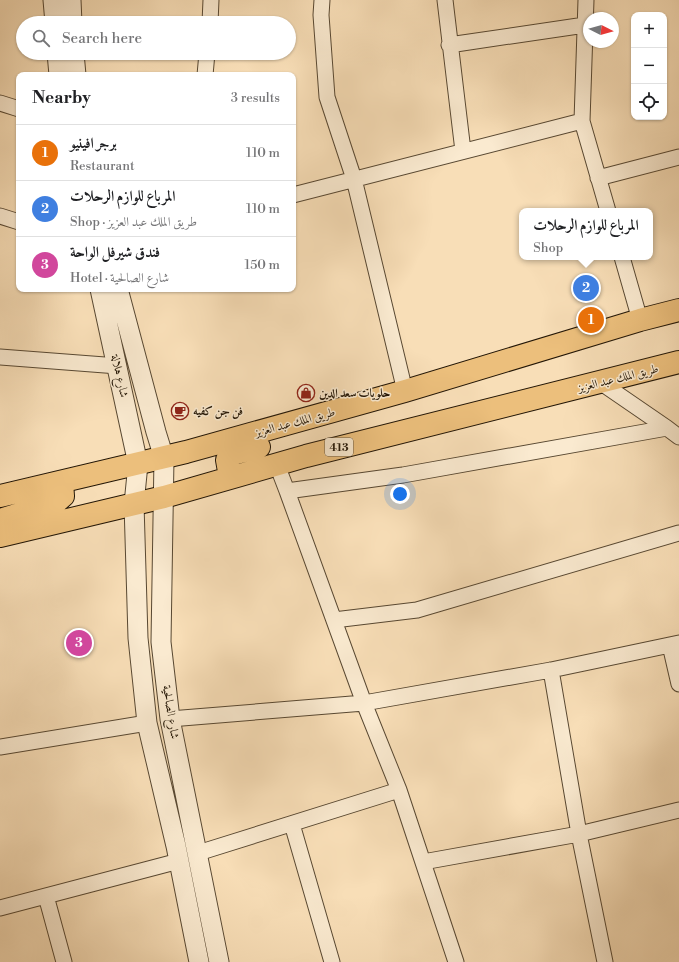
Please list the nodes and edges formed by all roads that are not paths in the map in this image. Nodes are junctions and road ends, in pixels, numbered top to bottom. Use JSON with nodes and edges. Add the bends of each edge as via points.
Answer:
{"nodes":[{"id":1,"x":53,"y":0,"type":"edge"},
{"id":2,"x":71,"y":0,"type":"edge"},
{"id":3,"x":211,"y":0,"type":"edge"},
{"id":4,"x":322,"y":0,"type":"edge"},
{"id":5,"x":444,"y":0,"type":"edge"},
{"id":6,"x":586,"y":0,"type":"edge"},
{"id":7,"x":586,"y":12,"type":"edge"},
{"id":8,"x":54,"y":16,"type":"edge"},
{"id":9,"x":72,"y":16,"type":"edge"},
{"id":10,"x":210,"y":16,"type":"edge"},
{"id":11,"x":583,"y":25,"type":"edge"},
{"id":12,"x":450,"y":45,"type":"junction"},
{"id":13,"x":584,"y":48,"type":"edge"},
{"id":14,"x":58,"y":60,"type":"edge"},
{"id":15,"x":75,"y":60,"type":"edge"},
{"id":16,"x":207,"y":60,"type":"edge"},
{"id":17,"x":59,"y":72,"type":"edge"},
{"id":18,"x":76,"y":72,"type":"edge"},
{"id":19,"x":206,"y":72,"type":"edge"},
{"id":20,"x":0,"y":103,"type":"edge"},
{"id":21,"x":16,"y":108,"type":"edge"},
{"id":22,"x":582,"y":121,"type":"junction"},
{"id":23,"x":463,"y":152,"type":"junction"},
{"id":24,"x":679,"y":157,"type":"edge"},
{"id":25,"x":598,"y":178,"type":"junction"},
{"id":26,"x":354,"y":179,"type":"junction"},
{"id":27,"x":296,"y":194,"type":"edge"},
{"id":28,"x":607,"y":208,"type":"edge"},
{"id":29,"x":0,"y":216,"type":"edge"},
{"id":30,"x":16,"y":221,"type":"edge"},
{"id":31,"x":623,"y":260,"type":"edge"},
{"id":32,"x":101,"y":292,"type":"edge"},
{"id":33,"x":119,"y":292,"type":"edge"},
{"id":34,"x":679,"y":310,"type":"edge"},
{"id":35,"x":640,"y":320,"type":"junction"},
{"id":36,"x":0,"y":357,"type":"edge"},
{"id":37,"x":679,"y":362,"type":"edge"},
{"id":38,"x":118,"y":366,"type":"junction"},
{"id":39,"x":600,"y":382,"type":"junction"},
{"id":40,"x":405,"y":391,"type":"junction"},
{"id":41,"x":667,"y":428,"type":"junction"},
{"id":42,"x":679,"y":437,"type":"edge"},
{"id":43,"x":164,"y":458,"type":"junction"},
{"id":44,"x":138,"y":464,"type":"junction"},
{"id":45,"x":277,"y":465,"type":"junction"},
{"id":46,"x":230,"y":476,"type":"junction"},
{"id":47,"x":62,"y":482,"type":"junction"},
{"id":48,"x":287,"y":491,"type":"junction"},
{"id":49,"x":0,"y":496,"type":"edge"},
{"id":50,"x":164,"y":497,"type":"junction"},
{"id":51,"x":134,"y":504,"type":"junction"},
{"id":52,"x":0,"y":520,"type":"edge"},
{"id":53,"x":679,"y":533,"type":"edge"},
{"id":54,"x":0,"y":536,"type":"edge"},
{"id":55,"x":334,"y":620,"type":"junction"},
{"id":56,"x":675,"y":644,"type":"edge"},
{"id":57,"x":551,"y":670,"type":"junction"},
{"id":58,"x":679,"y":684,"type":"edge"},
{"id":59,"x":364,"y":703,"type":"junction"},
{"id":60,"x":170,"y":719,"type":"junction"},
{"id":61,"x":147,"y":723,"type":"junction"},
{"id":62,"x":0,"y":747,"type":"edge"},
{"id":63,"x":398,"y":790,"type":"junction"},
{"id":64,"x":679,"y":810,"type":"edge"},
{"id":65,"x":292,"y":824,"type":"junction"},
{"id":66,"x":579,"y":834,"type":"junction"},
{"id":67,"x":198,"y":853,"type":"junction"},
{"id":68,"x":179,"y":861,"type":"junction"},
{"id":69,"x":423,"y":862,"type":"junction"},
{"id":70,"x":46,"y":896,"type":"junction"},
{"id":71,"x":0,"y":908,"type":"edge"},
{"id":72,"x":64,"y":962,"type":"edge"},
{"id":73,"x":199,"y":962,"type":"edge"},
{"id":74,"x":219,"y":962,"type":"edge"},
{"id":75,"x":332,"y":962,"type":"edge"},
{"id":76,"x":456,"y":962,"type":"edge"},
{"id":77,"x":604,"y":962,"type":"edge"}],
"edges":[{"from":1,"to":8,"type":"street"},
{"from":2,"to":9,"type":"street"},
{"from":3,"to":10,"type":"street"},
{"from":4,"to":26,"type":"street","via":[[327,97]]},
{"from":5,"to":12,"type":"street"},
{"from":6,"to":7,"type":"street"},
{"from":11,"to":12,"type":"street"},
{"from":12,"to":23,"type":"street"},
{"from":13,"to":22,"type":"street"},
{"from":14,"to":17,"type":"street"},
{"from":15,"to":18,"type":"street"},
{"from":16,"to":19,"type":"street"},
{"from":20,"to":21,"type":"street"},
{"from":22,"to":23,"type":"street"},
{"from":22,"to":25,"type":"street"},
{"from":23,"to":26,"type":"street"},
{"from":24,"to":25,"type":"street"},
{"from":25,"to":28,"type":"street"},
{"from":26,"to":27,"type":"street"},
{"from":26,"to":40,"type":"street"},
{"from":29,"to":30,"type":"street"},
{"from":31,"to":35,"type":"street"},
{"from":32,"to":38,"type":"street","name":"شارع هلالة"},
{"from":33,"to":43,"type":"street","name":"شارع هلالة"},
{"from":34,"to":35,"type":"highway","name":"طريق الملك عبد العزيز"},
{"from":35,"to":40,"type":"highway","name":"طريق الملك عبد العزيز"},
{"from":36,"to":38,"type":"street"},
{"from":37,"to":39,"type":"highway","name":"طريق الملك عبد العزيز","number":"413"},
{"from":38,"to":44,"type":"street","name":"شارع هلالة"},
{"from":39,"to":41,"type":"street"},
{"from":39,"to":45,"type":"highway","name":"طريق الملك عبد العزيز","number":"413"},
{"from":40,"to":43,"type":"highway","name":"طريق الملك عبد العزيز"},
{"from":40,"to":46,"type":"highway","via":[[344,423],[232,454],[227,460]]},
{"from":41,"to":42,"type":"street"},
{"from":41,"to":48,"type":"street","via":[[404,475]]},
{"from":43,"to":44,"type":"highway","name":"طريق الملك عبد العزيز"},
{"from":43,"to":50,"type":"street","name":"شارع الصالحية"},
{"from":44,"to":47,"type":"highway","name":"طريق الملك عبد العزيز"},
{"from":44,"to":51,"type":"street","name":"شارع الصالحية"},
{"from":45,"to":46,"type":"highway","name":"طريق الملك عبد العزيز","number":"413"},
{"from":45,"to":48,"type":"street"},
{"from":46,"to":50,"type":"highway","name":"طريق الملك عبد العزيز","number":"413"},
{"from":47,"to":49,"type":"highway","name":"طريق الملك عبد العزيز"},
{"from":47,"to":52,"type":"highway","via":[[63,496],[55,503]]},
{"from":48,"to":55,"type":"street"},
{"from":50,"to":51,"type":"highway","name":"طريق الملك عبد العزيز","number":"413"},
{"from":50,"to":60,"type":"street","name":"شارع الصالحية","via":[[161,642]]},
{"from":51,"to":54,"type":"highway","name":"طريق الملك عبد العزيز","number":"413"},
{"from":51,"to":61,"type":"street","name":"شارع الصالحية","via":[[138,638]]},
{"from":53,"to":55,"type":"street","via":[[417,610]]},
{"from":55,"to":59,"type":"street"},
{"from":56,"to":57,"type":"street"},
{"from":56,"to":58,"type":"street"},
{"from":57,"to":59,"type":"street"},
{"from":57,"to":66,"type":"street"},
{"from":59,"to":60,"type":"street"},
{"from":59,"to":63,"type":"street"},
{"from":60,"to":67,"type":"street","name":"شارع الصالحية"},
{"from":61,"to":62,"type":"street"},
{"from":61,"to":68,"type":"street","name":"شارع الصالحية"},
{"from":63,"to":65,"type":"street"},
{"from":63,"to":69,"type":"street"},
{"from":64,"to":66,"type":"street"},
{"from":65,"to":67,"type":"street"},
{"from":65,"to":75,"type":"street"},
{"from":66,"to":69,"type":"street"},
{"from":66,"to":77,"type":"street"},
{"from":67,"to":74,"type":"street","name":"شارع الصالحية"},
{"from":68,"to":70,"type":"street"},
{"from":68,"to":73,"type":"street","name":"شارع الصالحية"},
{"from":69,"to":76,"type":"street"},
{"from":70,"to":71,"type":"street"},
{"from":70,"to":72,"type":"street"}]}
